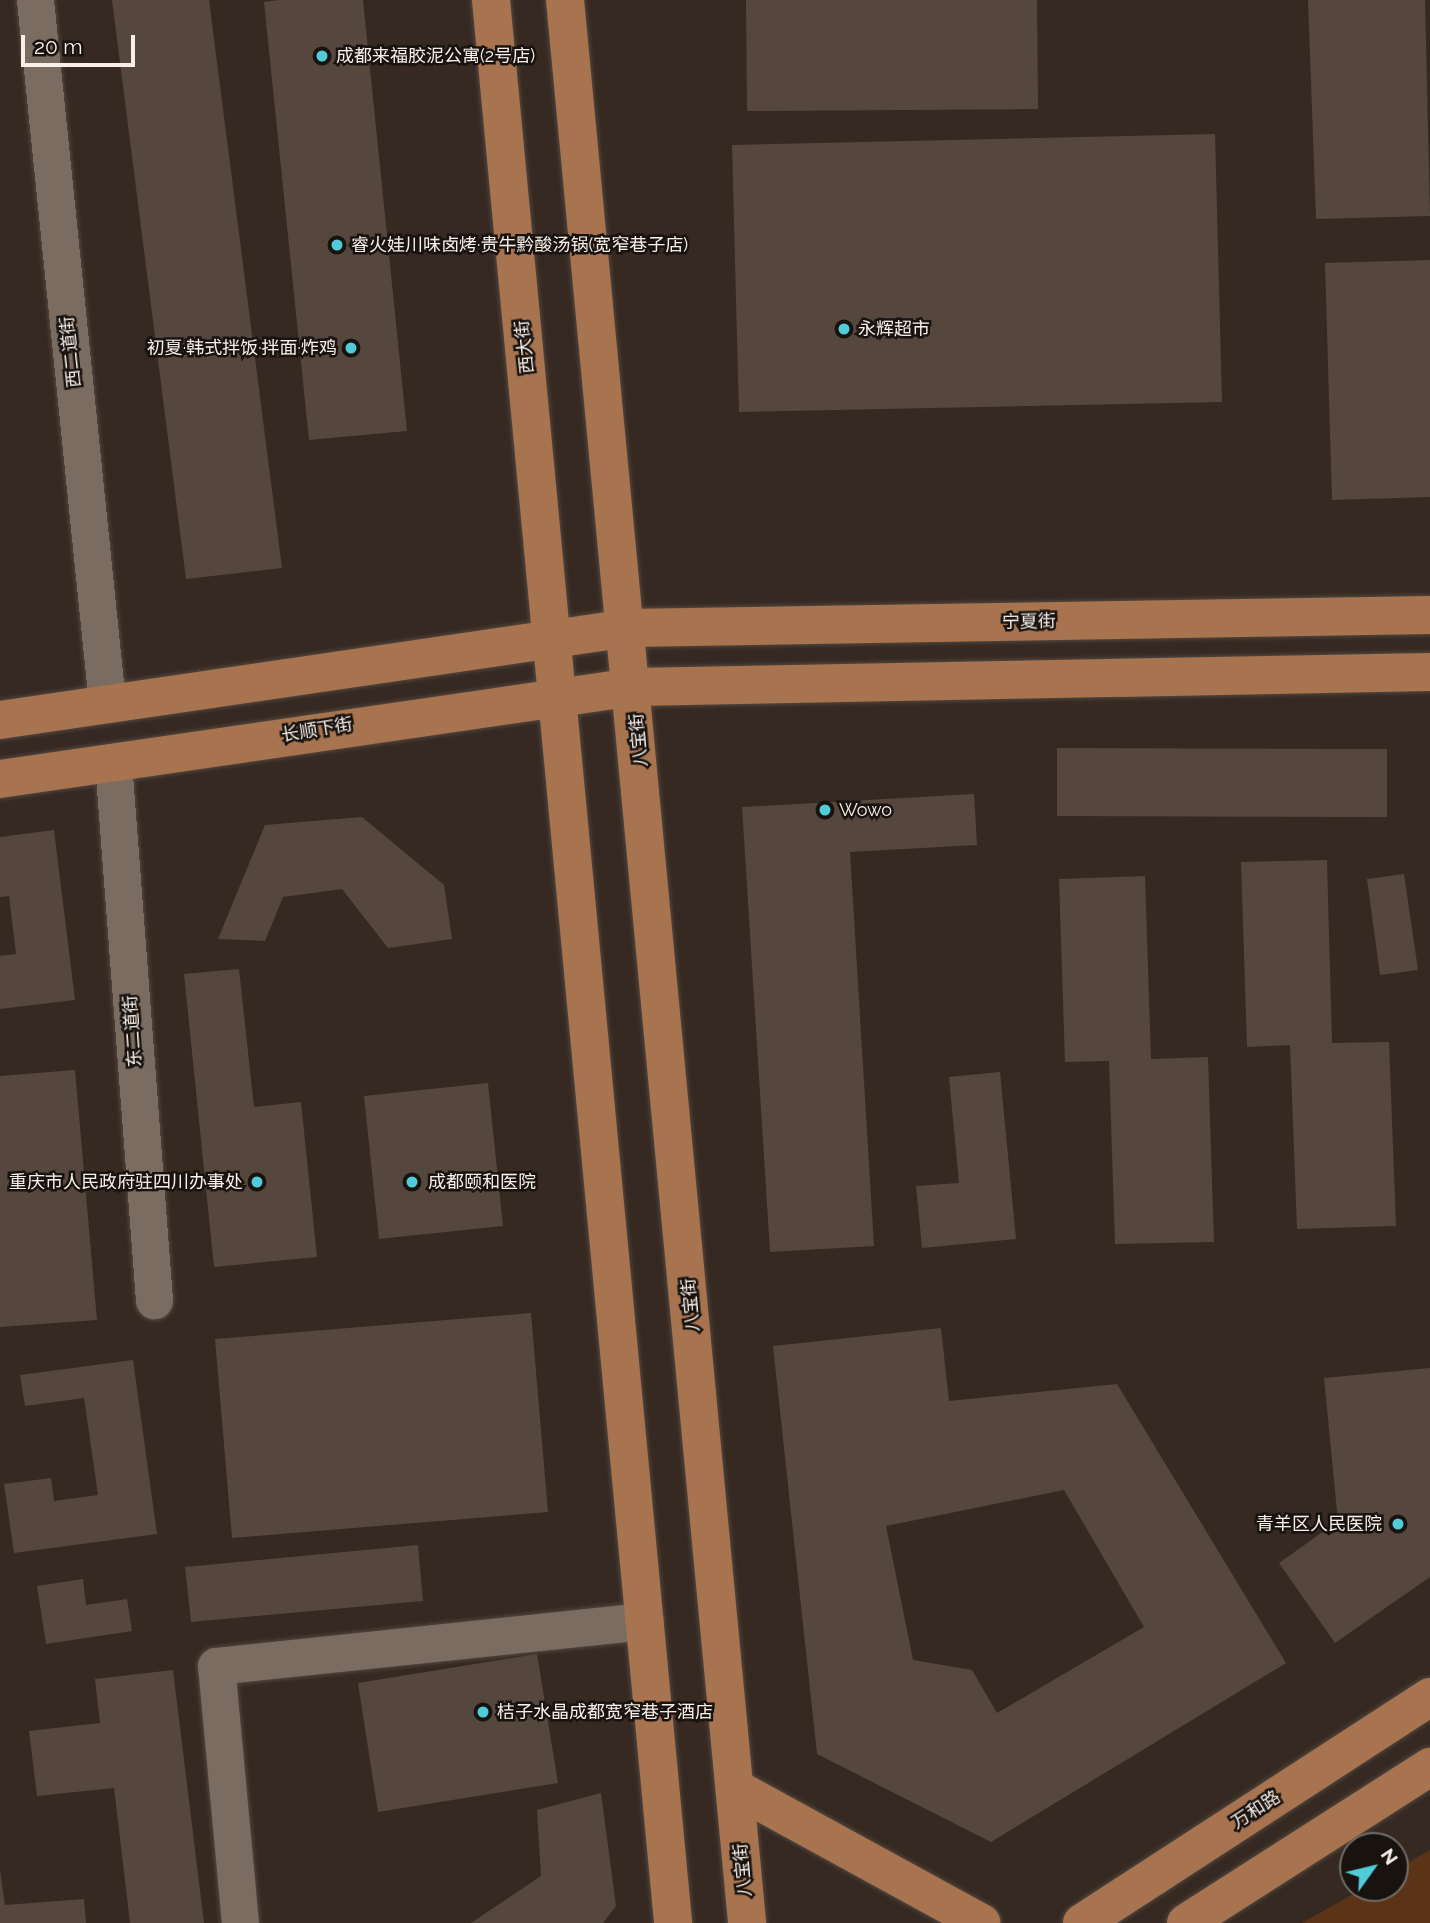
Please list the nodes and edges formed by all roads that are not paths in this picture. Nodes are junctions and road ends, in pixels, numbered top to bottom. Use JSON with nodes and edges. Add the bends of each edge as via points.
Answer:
{"nodes":[{"id":1,"x":35,"y":0,"type":"edge"},
{"id":2,"x":491,"y":0,"type":"edge"},
{"id":3,"x":565,"y":0,"type":"edge"},
{"id":4,"x":1430,"y":615,"type":"edge"},
{"id":5,"x":628,"y":628,"type":"junction"},
{"id":6,"x":554,"y":638,"type":"junction"},
{"id":7,"x":1430,"y":672,"type":"edge"},
{"id":8,"x":634,"y":687,"type":"junction"},
{"id":9,"x":559,"y":693,"type":"junction"},
{"id":10,"x":107,"y":703,"type":"junction"},
{"id":11,"x":0,"y":720,"type":"edge"},
{"id":12,"x":113,"y":762,"type":"junction"},
{"id":13,"x":0,"y":779,"type":"edge"},
{"id":14,"x":154,"y":1300,"type":"dead end"},
{"id":15,"x":645,"y":1621,"type":"junction"},
{"id":16,"x":1430,"y":1697,"type":"edge"},
{"id":17,"x":1430,"y":1767,"type":"edge"},
{"id":18,"x":735,"y":1788,"type":"junction"},
{"id":19,"x":240,"y":1923,"type":"edge"},
{"id":20,"x":673,"y":1923,"type":"edge"},
{"id":21,"x":747,"y":1923,"type":"edge"},
{"id":22,"x":982,"y":1923,"type":"edge"},
{"id":23,"x":1082,"y":1923,"type":"edge"},
{"id":24,"x":1186,"y":1923,"type":"edge"}],
"edges":[{"from":1,"to":10,"type":"street","name":"西二道街"},
{"from":2,"to":6,"type":"main road","name":"西大街"},
{"from":3,"to":5,"type":"main road"},
{"from":4,"to":5,"type":"main road","name":"宁夏街"},
{"from":5,"to":6,"type":"main road"},
{"from":5,"to":8,"type":"main road"},
{"from":6,"to":9,"type":"main road","name":"西大街"},
{"from":6,"to":10,"type":"main road"},
{"from":7,"to":8,"type":"main road"},
{"from":8,"to":9,"type":"main road","name":"长顺下街"},
{"from":8,"to":18,"type":"main road","name":"八宝街"},
{"from":9,"to":12,"type":"main road","name":"长顺下街"},
{"from":9,"to":15,"type":"main road"},
{"from":10,"to":11,"type":"main road"},
{"from":12,"to":13,"type":"main road","name":"长顺下街"},
{"from":12,"to":14,"type":"street","name":"东二道街"},
{"from":15,"to":19,"type":"street","via":[[216,1666]]},
{"from":15,"to":20,"type":"main road"},
{"from":16,"to":23,"type":"main road","name":"万和路"},
{"from":17,"to":24,"type":"main road"},
{"from":18,"to":21,"type":"main road","name":"八宝街"},
{"from":18,"to":22,"type":"main road"}]}
